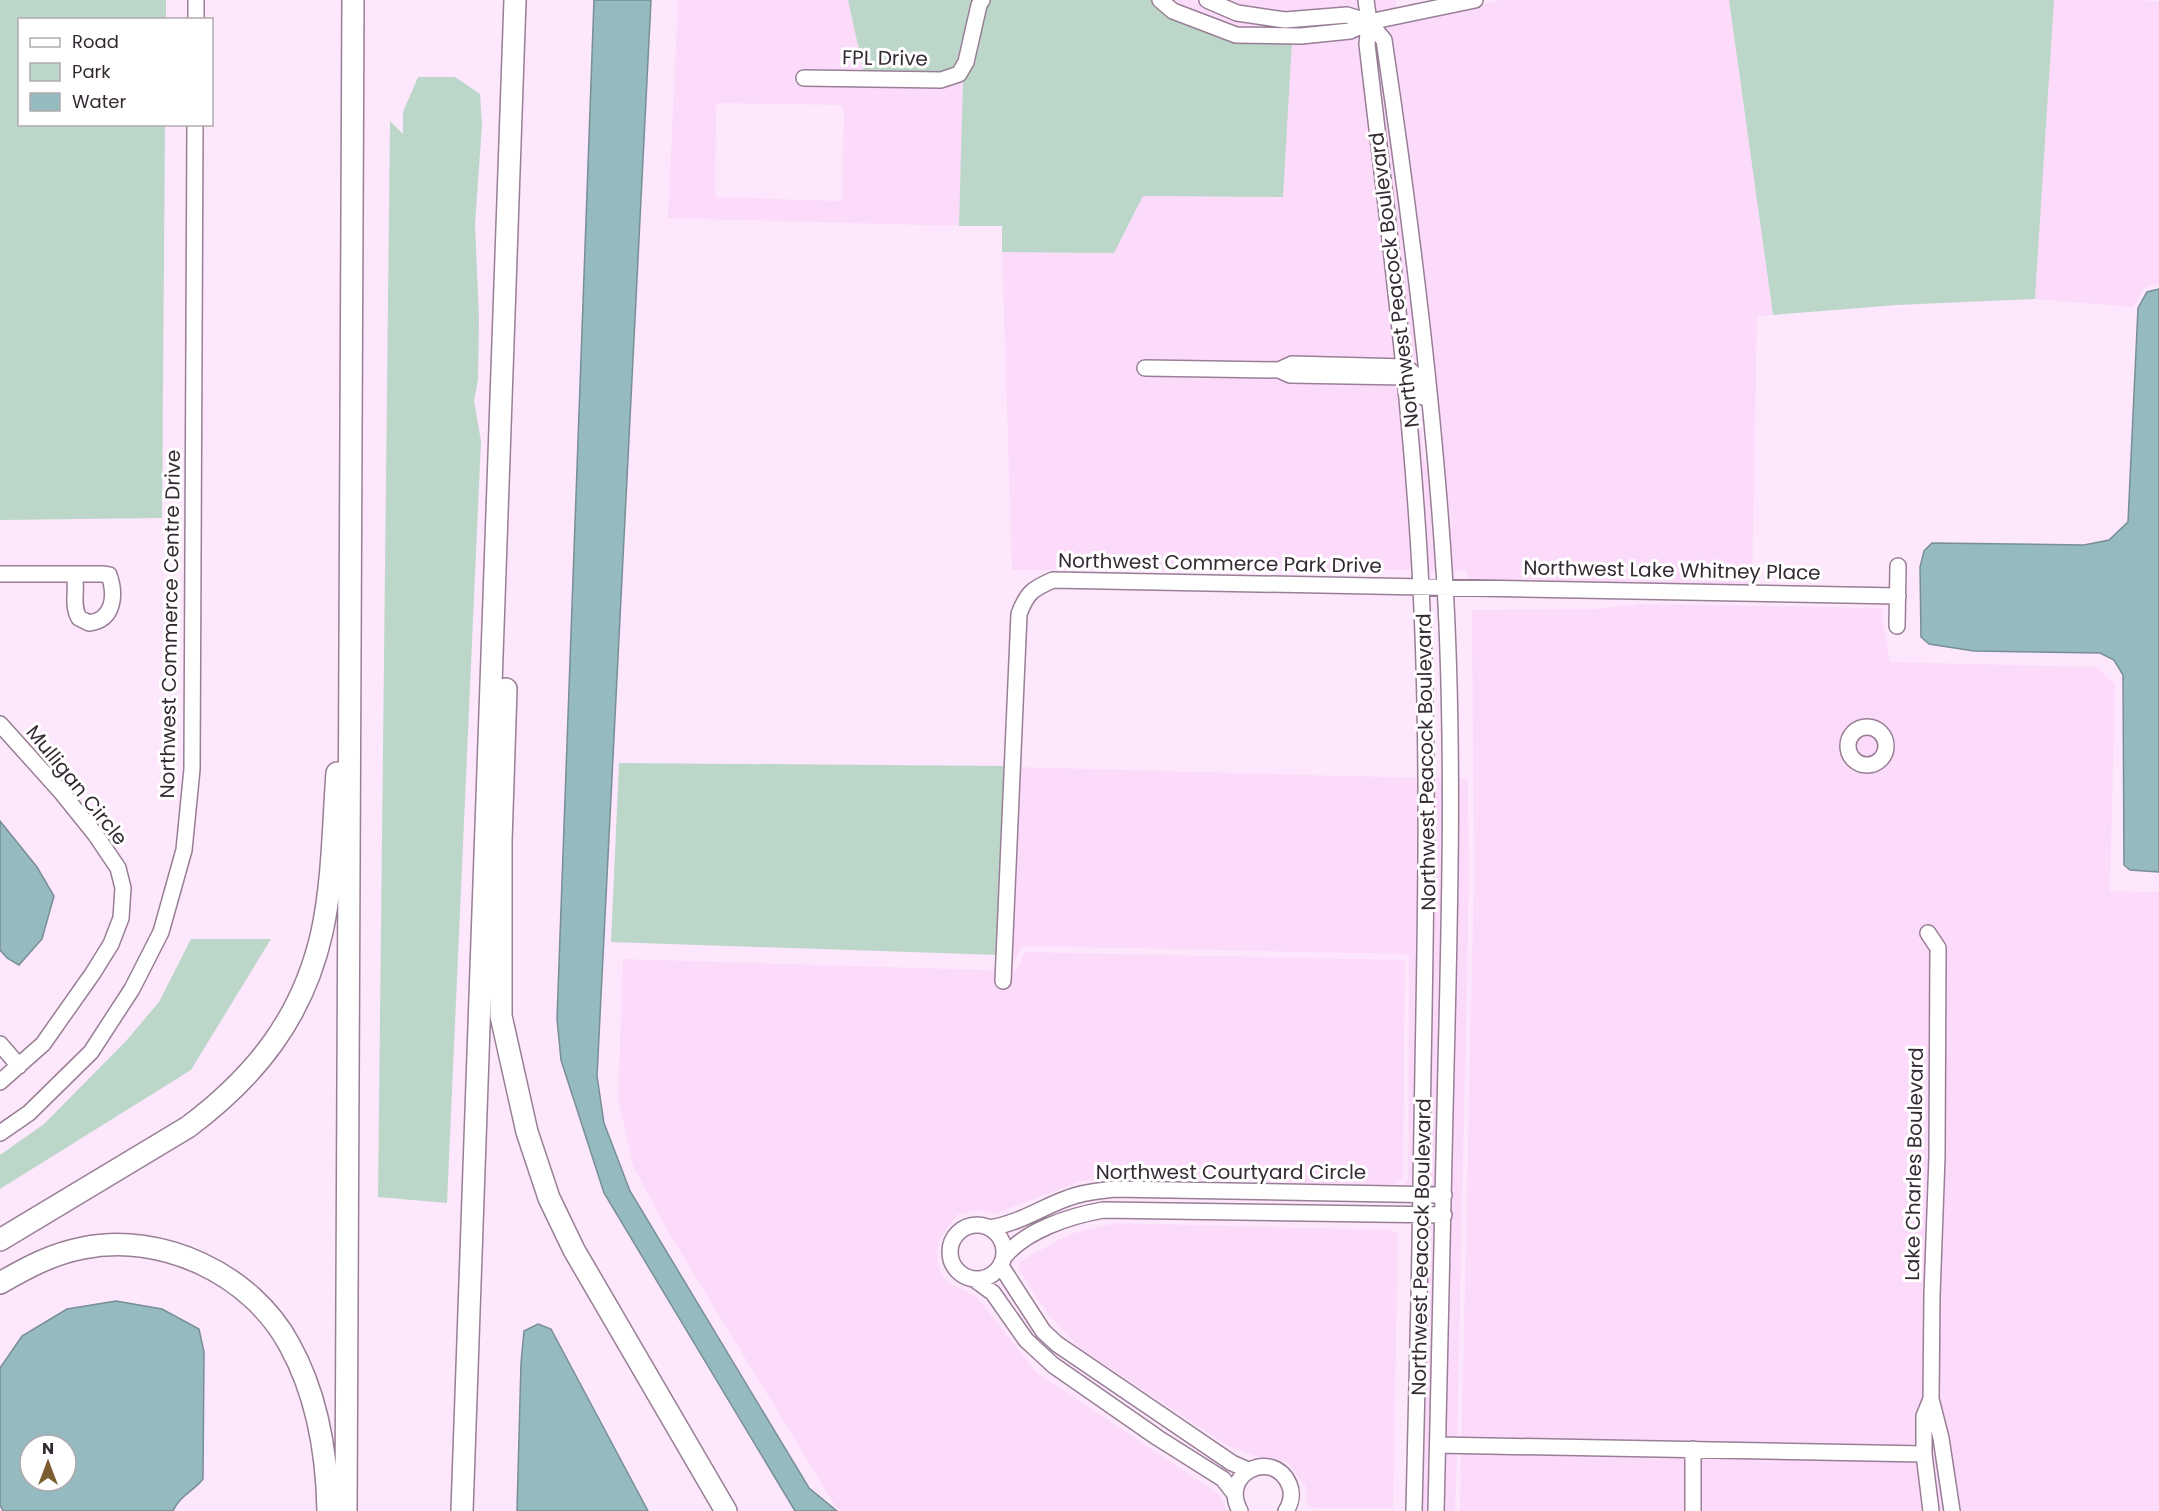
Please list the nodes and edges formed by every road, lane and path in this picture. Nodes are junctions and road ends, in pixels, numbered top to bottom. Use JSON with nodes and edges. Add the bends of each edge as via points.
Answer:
{"nodes":[{"id":1,"x":196,"y":0,"type":"edge"},
{"id":2,"x":353,"y":0,"type":"edge"},
{"id":3,"x":515,"y":0,"type":"edge"},
{"id":4,"x":982,"y":0,"type":"edge"},
{"id":5,"x":1160,"y":0,"type":"edge"},
{"id":6,"x":1207,"y":0,"type":"edge"},
{"id":7,"x":1366,"y":0,"type":"edge"},
{"id":8,"x":1475,"y":0,"type":"edge"},
{"id":9,"x":196,"y":18,"type":"edge"},
{"id":10,"x":1369,"y":22,"type":"junction"},
{"id":11,"x":804,"y":78,"type":"dead end"},
{"id":12,"x":195,"y":126,"type":"edge"},
{"id":13,"x":1145,"y":368,"type":"dead end"},
{"id":14,"x":1405,"y":372,"type":"junction"},
{"id":15,"x":1437,"y":477,"type":"junction"},
{"id":16,"x":1898,"y":566,"type":"dead end"},
{"id":17,"x":0,"y":574,"type":"edge"},
{"id":18,"x":74,"y":574,"type":"dead end"},
{"id":19,"x":1421,"y":587,"type":"junction"},
{"id":20,"x":1445,"y":587,"type":"junction"},
{"id":21,"x":495,"y":590,"type":"junction"},
{"id":22,"x":1898,"y":596,"type":"junction"},
{"id":23,"x":1897,"y":626,"type":"dead end"},
{"id":24,"x":350,"y":675,"type":"junction"},
{"id":25,"x":0,"y":724,"type":"edge"},
{"id":26,"x":1928,"y":933,"type":"dead end"},
{"id":27,"x":1003,"y":981,"type":"dead end"},
{"id":28,"x":0,"y":1044,"type":"edge"},
{"id":29,"x":19,"y":1066,"type":"junction"},
{"id":30,"x":0,"y":1082,"type":"edge"},
{"id":31,"x":0,"y":1133,"type":"edge"},
{"id":32,"x":1286,"y":1191,"type":"junction"},
{"id":33,"x":1421,"y":1195,"type":"junction"},
{"id":34,"x":1444,"y":1195,"type":"junction"},
{"id":35,"x":1285,"y":1211,"type":"junction"},
{"id":36,"x":1421,"y":1214,"type":"junction"},
{"id":37,"x":1444,"y":1215,"type":"junction"},
{"id":38,"x":990,"y":1228,"type":"junction"},
{"id":39,"x":0,"y":1240,"type":"edge"},
{"id":40,"x":1002,"y":1261,"type":"junction"},
{"id":41,"x":974,"y":1279,"type":"junction"},
{"id":42,"x":0,"y":1283,"type":"edge"},
{"id":43,"x":1128,"y":1393,"type":"junction"},
{"id":44,"x":1931,"y":1399,"type":"junction"},
{"id":45,"x":1118,"y":1410,"type":"junction"},
{"id":46,"x":1438,"y":1445,"type":"junction"},
{"id":47,"x":1694,"y":1449,"type":"junction"},
{"id":48,"x":1924,"y":1454,"type":"junction"},
{"id":49,"x":1248,"y":1470,"type":"junction"},
{"id":50,"x":1234,"y":1493,"type":"junction"},
{"id":51,"x":1292,"y":1509,"type":"edge"},
{"id":52,"x":328,"y":1511,"type":"edge"},
{"id":53,"x":346,"y":1511,"type":"edge"},
{"id":54,"x":462,"y":1511,"type":"edge"},
{"id":55,"x":726,"y":1511,"type":"edge"},
{"id":56,"x":1240,"y":1511,"type":"edge"},
{"id":57,"x":1414,"y":1511,"type":"edge"},
{"id":58,"x":1436,"y":1511,"type":"edge"},
{"id":59,"x":1692,"y":1511,"type":"edge"},
{"id":60,"x":1931,"y":1511,"type":"edge"},
{"id":61,"x":1952,"y":1511,"type":"edge"}],
"edges":[{"from":1,"to":9,"type":"street"},
{"from":2,"to":24,"type":"highway"},
{"from":3,"to":21,"type":"highway"},
{"from":4,"to":11,"type":"street","name":"FPL Drive","via":[[966,62],[959,74],[942,80]]},
{"from":5,"to":10,"type":"street","via":[[1173,11],[1236,34],[1301,36],[1350,31]]},
{"from":6,"to":10,"type":"street","via":[[1237,14],[1285,20],[1347,15]]},
{"from":7,"to":10,"type":"street","name":"Northwest Peacock Boulevard"},
{"from":8,"to":10,"type":"street"},
{"from":10,"to":14,"type":"street","name":"Northwest Peacock Boulevard","via":[[1366,41]]},
{"from":10,"to":15,"type":"street","name":"Northwest Peacock Boulevard","via":[[1384,37],[1429,373]]},
{"from":12,"to":31,"type":"street","name":"Northwest Commerce Centre Drive","via":[[192,769],[184,850],[161,932],[132,989],[91,1052],[28,1113]]},
{"from":13,"to":14,"type":"street","via":[[1280,370],[1292,364]]},
{"from":14,"to":15,"type":"street","via":[[1416,374],[1421,384],[1428,458]]},
{"from":14,"to":19,"type":"street","name":"Northwest Peacock Boulevard"},
{"from":15,"to":20,"type":"street","name":"Northwest Peacock Boulevard"},
{"from":16,"to":22,"type":"street"},
{"from":17,"to":18,"type":"street"},
{"from":19,"to":20,"type":"street","name":"Northwest Commerce Park Drive"},
{"from":19,"to":27,"type":"street","name":"Northwest Commerce Park Drive","via":[[1070,579],[1053,580],[1026,597],[1018,614],[1016,639]]},
{"from":19,"to":33,"type":"street","name":"Northwest Peacock Boulevard","via":[[1427,766]]},
{"from":20,"to":22,"type":"street","name":"Northwest Lake Whitney Place"},
{"from":20,"to":34,"type":"street","name":"Northwest Peacock Boulevard","via":[[1450,811]]},
{"from":21,"to":54,"type":"highway"},
{"from":21,"to":55,"type":"highway","via":[[507,665],[501,1016],[524,1121],[549,1198],[574,1250]]},
{"from":22,"to":23,"type":"street"},
{"from":24,"to":39,"type":"highway","via":[[339,748],[328,898],[309,974],[286,1023],[263,1059],[188,1127]]},
{"from":24,"to":53,"type":"highway"},
{"from":25,"to":29,"type":"street","name":"Mulligan Circle","via":[[95,834],[117,868],[123,888],[122,918],[111,944],[43,1044]]},
{"from":26,"to":44,"type":"street","name":"Lake Charles Boulevard","via":[[1938,948]]},
{"from":28,"to":29,"type":"street"},
{"from":29,"to":30,"type":"street","name":"Mulligan Circle"},
{"from":32,"to":33,"type":"street","name":"Northwest Courtyard Circle"},
{"from":32,"to":35,"type":"street"},
{"from":32,"to":38,"type":"street","name":"Northwest Courtyard Circle","via":[[1089,1192],[1009,1225]]},
{"from":33,"to":34,"type":"street","name":"Northwest Courtyard Circle"},
{"from":33,"to":36,"type":"street","name":"Northwest Peacock Boulevard"},
{"from":34,"to":37,"type":"street","name":"Northwest Peacock Boulevard"},
{"from":35,"to":36,"type":"street","name":"Northwest Courtyard Circle"},
{"from":35,"to":40,"type":"street","name":"Northwest Courtyard Circle","via":[[1103,1210],[1080,1214],[1013,1246]]},
{"from":36,"to":37,"type":"street","name":"Northwest Courtyard Circle"},
{"from":36,"to":57,"type":"street","name":"Northwest Peacock Boulevard"},
{"from":37,"to":46,"type":"street","name":"Northwest Peacock Boulevard"},
{"from":38,"to":40,"type":"street","via":[[1004,1247]]},
{"from":38,"to":41,"type":"street","via":[[965,1228],[953,1240],[954,1265],[960,1273]]},
{"from":40,"to":41,"type":"street","via":[[992,1275]]},
{"from":40,"to":43,"type":"street","via":[[1043,1331]]},
{"from":41,"to":45,"type":"street","via":[[993,1293],[1022,1335],[1053,1365]]},
{"from":42,"to":52,"type":"highway","via":[[41,1260],[85,1247],[124,1245],[164,1250],[206,1266],[239,1286],[268,1313],[284,1336],[308,1387],[328,1474]]},
{"from":43,"to":45,"type":"street"},
{"from":43,"to":49,"type":"street"},
{"from":44,"to":48,"type":"street","via":[[1924,1416]]},
{"from":44,"to":61,"type":"street"},
{"from":45,"to":50,"type":"street","via":[[1223,1479]]},
{"from":46,"to":47,"type":"street"},
{"from":46,"to":58,"type":"street","name":"Northwest Peacock Boulevard"},
{"from":47,"to":48,"type":"street"},
{"from":47,"to":59,"type":"street"},
{"from":48,"to":60,"type":"street"},
{"from":49,"to":50,"type":"street"},
{"from":49,"to":51,"type":"street","via":[[1264,1466],[1281,1473],[1291,1488]]},
{"from":50,"to":56,"type":"street"}]}
